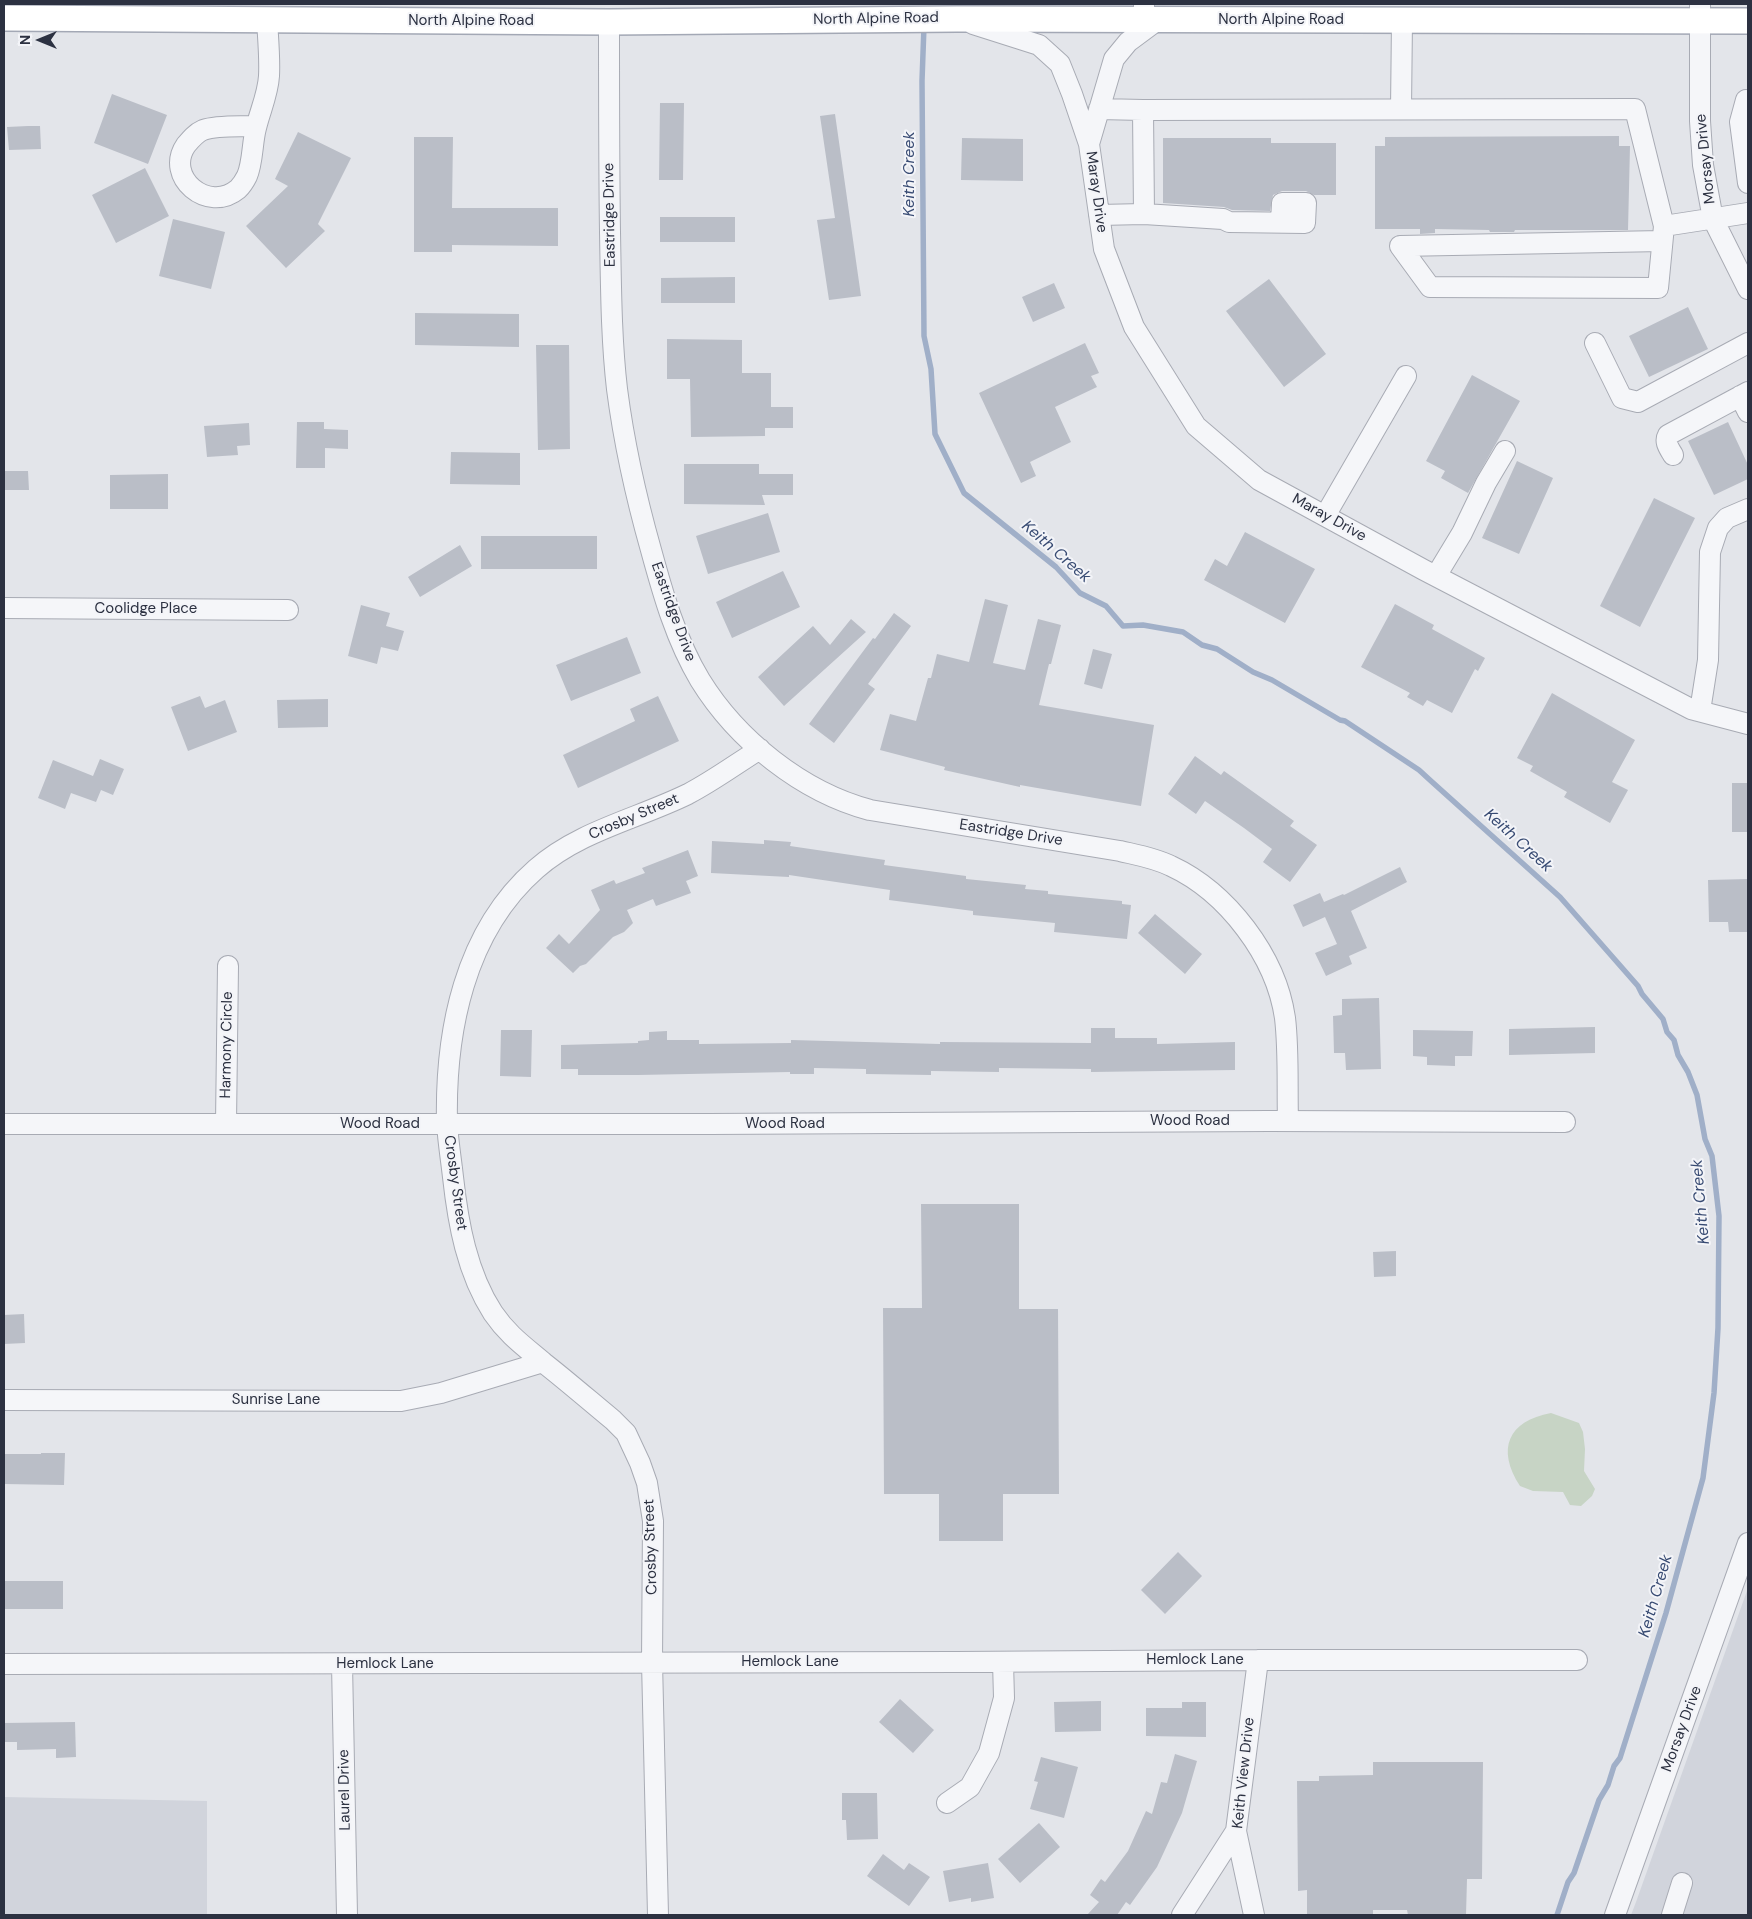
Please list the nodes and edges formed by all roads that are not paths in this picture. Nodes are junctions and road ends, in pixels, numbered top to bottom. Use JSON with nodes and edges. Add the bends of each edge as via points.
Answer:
{"nodes":[{"id":1,"x":1580,"y":12,"type":"edge"},
{"id":2,"x":1700,"y":13,"type":"edge"},
{"id":3,"x":1149,"y":14,"type":"edge"},
{"id":4,"x":1396,"y":15,"type":"edge"},
{"id":5,"x":4,"y":18,"type":"edge"},
{"id":6,"x":957,"y":19,"type":"junction"},
{"id":7,"x":267,"y":20,"type":"junction"},
{"id":8,"x":1748,"y":21,"type":"edge"},
{"id":9,"x":609,"y":22,"type":"junction"},
{"id":10,"x":1746,"y":100,"type":"dead end"},
{"id":11,"x":1099,"y":109,"type":"junction"},
{"id":12,"x":1401,"y":109,"type":"junction"},
{"id":13,"x":1143,"y":110,"type":"junction"},
{"id":14,"x":256,"y":126,"type":"dead end"},
{"id":15,"x":1088,"y":144,"type":"junction"},
{"id":16,"x":1748,"y":183,"type":"edge"},
{"id":17,"x":1144,"y":214,"type":"junction"},
{"id":18,"x":1748,"y":214,"type":"edge"},
{"id":19,"x":1099,"y":215,"type":"junction"},
{"id":20,"x":1713,"y":219,"type":"junction"},
{"id":21,"x":1281,"y":222,"type":"dead end"},
{"id":22,"x":1663,"y":233,"type":"junction"},
{"id":23,"x":1748,"y":289,"type":"edge"},
{"id":24,"x":1595,"y":343,"type":"dead end"},
{"id":25,"x":1748,"y":343,"type":"edge"},
{"id":26,"x":1406,"y":376,"type":"dead end"},
{"id":27,"x":1746,"y":400,"type":"edge"},
{"id":28,"x":1505,"y":451,"type":"dead end"},
{"id":29,"x":1673,"y":455,"type":"dead end"},
{"id":30,"x":1748,"y":509,"type":"edge"},
{"id":31,"x":1325,"y":516,"type":"junction"},
{"id":32,"x":1436,"y":576,"type":"junction"},
{"id":33,"x":4,"y":608,"type":"edge"},
{"id":34,"x":288,"y":610,"type":"dead end"},
{"id":35,"x":1700,"y":711,"type":"junction"},
{"id":36,"x":1748,"y":724,"type":"edge"},
{"id":37,"x":760,"y":749,"type":"junction"},
{"id":38,"x":228,"y":966,"type":"dead end"},
{"id":39,"x":1288,"y":1121,"type":"junction"},
{"id":40,"x":1565,"y":1122,"type":"dead end"},
{"id":41,"x":226,"y":1123,"type":"junction"},
{"id":42,"x":4,"y":1124,"type":"edge"},
{"id":43,"x":447,"y":1125,"type":"junction"},
{"id":44,"x":543,"y":1362,"type":"junction"},
{"id":45,"x":4,"y":1400,"type":"edge"},
{"id":46,"x":1748,"y":1543,"type":"edge"},
{"id":47,"x":1258,"y":1660,"type":"junction"},
{"id":48,"x":1577,"y":1660,"type":"dead end"},
{"id":49,"x":652,"y":1662,"type":"junction"},
{"id":50,"x":1003,"y":1662,"type":"junction"},
{"id":51,"x":4,"y":1664,"type":"edge"},
{"id":52,"x":342,"y":1664,"type":"junction"},
{"id":53,"x":947,"y":1803,"type":"dead end"},
{"id":54,"x":1236,"y":1831,"type":"junction"},
{"id":55,"x":1682,"y":1883,"type":"dead end"},
{"id":56,"x":347,"y":1915,"type":"edge"},
{"id":57,"x":658,"y":1915,"type":"edge"},
{"id":58,"x":1182,"y":1915,"type":"edge"},
{"id":59,"x":1254,"y":1915,"type":"edge"},
{"id":60,"x":1615,"y":1915,"type":"edge"},
{"id":61,"x":1672,"y":1915,"type":"edge"}],
"edges":[{"from":1,"to":2,"type":"main road","name":"North Alpine Road"},
{"from":1,"to":4,"type":"main road","name":"North Alpine Road"},
{"from":2,"to":8,"type":"main road","name":"North Alpine Road"},
{"from":2,"to":20,"type":"street","name":"Morsay Drive","via":[[1700,121]]},
{"from":3,"to":4,"type":"main road","name":"North Alpine Road"},
{"from":3,"to":6,"type":"main road","name":"North Alpine Road"},
{"from":3,"to":11,"type":"street","via":[[1114,59]]},
{"from":4,"to":12,"type":"street"},
{"from":5,"to":7,"type":"main road","name":"North Alpine Road"},
{"from":6,"to":9,"type":"main road","name":"North Alpine Road"},
{"from":6,"to":15,"type":"street","name":"Maray Drive","via":[[1039,45],[1060,64]]},
{"from":7,"to":9,"type":"main road","name":"North Alpine Road"},
{"from":7,"to":14,"type":"street","via":[[269,78]]},
{"from":9,"to":37,"type":"street","name":"Eastridge Drive","via":[[611,300],[617,386],[630,470],[655,566],[688,658],[717,703]]},
{"from":10,"to":16,"type":"street","via":[[1740,122]]},
{"from":11,"to":13,"type":"street"},
{"from":11,"to":15,"type":"street"},
{"from":12,"to":13,"type":"street"},
{"from":12,"to":22,"type":"street","via":[[1635,109]]},
{"from":13,"to":17,"type":"street"},
{"from":15,"to":19,"type":"street","name":"Maray Drive"},
{"from":17,"to":19,"type":"street"},
{"from":17,"to":21,"type":"street","via":[[1229,222]]},
{"from":18,"to":20,"type":"street"},
{"from":19,"to":31,"type":"street","name":"Maray Drive","via":[[1104,248],[1134,327],[1196,426],[1259,480]]},
{"from":20,"to":22,"type":"street"},
{"from":20,"to":23,"type":"street","name":"Morsay Drive"},
{"from":22,"to":22,"type":"street","via":[[1658,288],[1430,287],[1400,246]]},
{"from":24,"to":25,"type":"street","via":[[1622,398],[1638,402]]},
{"from":26,"to":31,"type":"street"},
{"from":27,"to":29,"type":"street","via":[[1668,435],[1667,444]]},
{"from":28,"to":32,"type":"street"},
{"from":30,"to":35,"type":"street","via":[[1727,518],[1718,528],[1710,552],[1708,660]]},
{"from":31,"to":32,"type":"street","name":"Maray Drive"},
{"from":32,"to":35,"type":"street","name":"Maray Drive"},
{"from":33,"to":34,"type":"street","name":"Coolidge Place"},
{"from":35,"to":36,"type":"street","name":"Maray Drive"},
{"from":37,"to":39,"type":"street","name":"Eastridge Drive","via":[[817,790],[851,805],[1142,856],[1171,866],[1206,887],[1239,920],[1260,951],[1273,979],[1285,1018]]},
{"from":37,"to":43,"type":"street","name":"Crosby Street","via":[[687,794],[574,843],[537,868],[516,888],[487,930],[463,988],[450,1046]]},
{"from":38,"to":41,"type":"street","name":"Harmony Circle"},
{"from":39,"to":40,"type":"street","name":"Wood Road"},
{"from":39,"to":43,"type":"street","name":"Wood Road"},
{"from":41,"to":42,"type":"street","name":"Wood Road"},
{"from":41,"to":43,"type":"street","name":"Wood Road"},
{"from":43,"to":44,"type":"street","name":"Crosby Street","via":[[457,1212],[470,1264],[502,1326]]},
{"from":44,"to":45,"type":"street","name":"Sunrise Lane","via":[[441,1393],[402,1401]]},
{"from":44,"to":49,"type":"street","name":"Crosby Street","via":[[626,1433],[640,1463],[653,1521]]},
{"from":46,"to":60,"type":"street","name":"Morsay Drive"},
{"from":47,"to":48,"type":"street","name":"Hemlock Lane"},
{"from":47,"to":50,"type":"street","name":"Hemlock Lane"},
{"from":47,"to":54,"type":"street","name":"Keith View Drive"},
{"from":49,"to":50,"type":"street","name":"Hemlock Lane"},
{"from":49,"to":52,"type":"street","name":"Hemlock Lane"},
{"from":49,"to":57,"type":"street","name":"Crosby Street"},
{"from":50,"to":53,"type":"street","via":[[1004,1698],[989,1753],[970,1787]]},
{"from":51,"to":52,"type":"street","name":"Hemlock Lane"},
{"from":52,"to":56,"type":"street","name":"Laurel Drive"},
{"from":54,"to":58,"type":"street"},
{"from":54,"to":59,"type":"street","name":"Keith View Drive"},
{"from":55,"to":61,"type":"street"}]}
